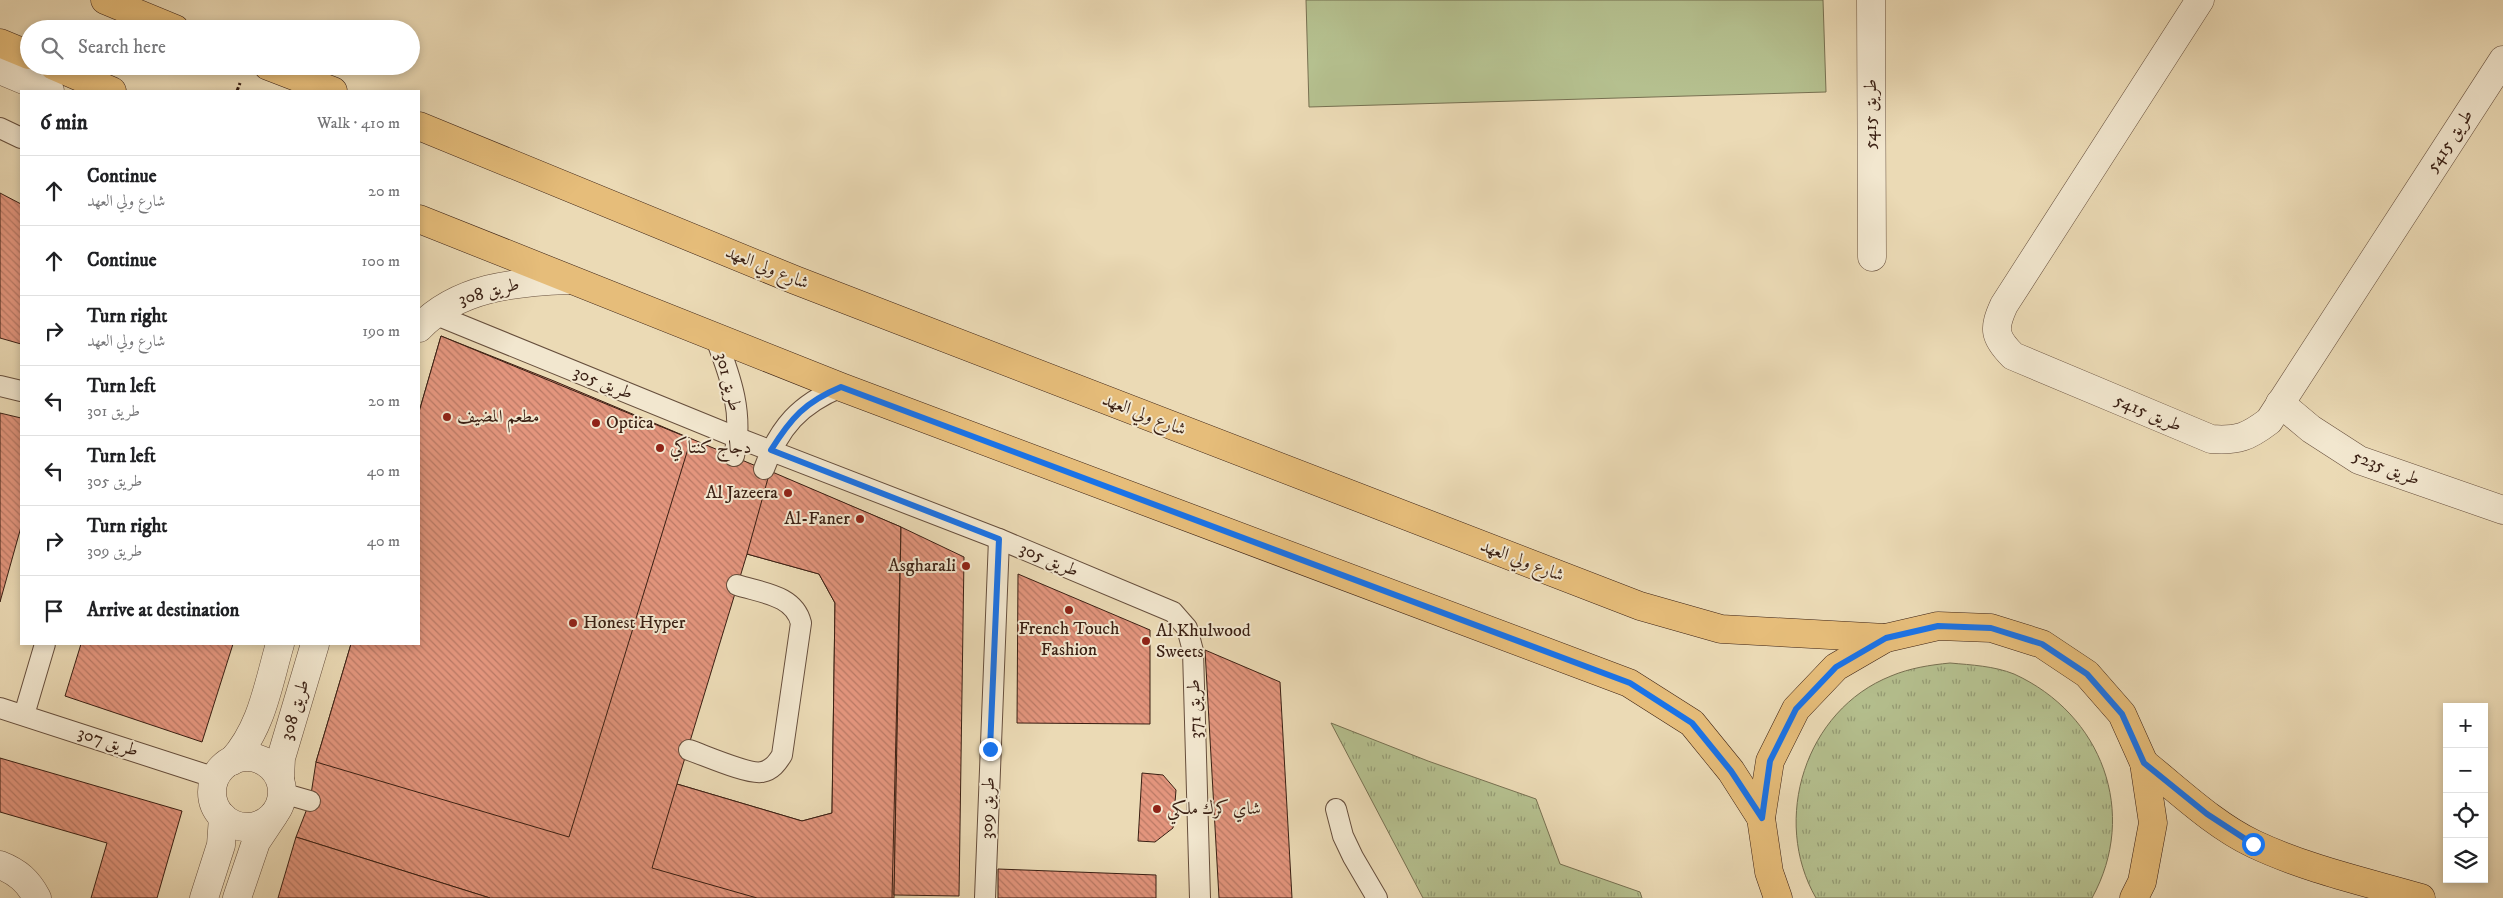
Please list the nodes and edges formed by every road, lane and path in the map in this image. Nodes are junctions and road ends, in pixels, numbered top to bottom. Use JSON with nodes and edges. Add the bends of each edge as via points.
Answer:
{"nodes":[{"id":1,"x":105,"y":0,"type":"edge"},
{"id":2,"x":1871,"y":0,"type":"edge"},
{"id":3,"x":2195,"y":2,"type":"edge"},
{"id":4,"x":153,"y":20,"type":"edge"},
{"id":5,"x":0,"y":43,"type":"edge"},
{"id":6,"x":20,"y":51,"type":"edge"},
{"id":7,"x":2503,"y":60,"type":"edge"},
{"id":8,"x":0,"y":70,"type":"edge"},
{"id":9,"x":75,"y":75,"type":"edge"},
{"id":10,"x":291,"y":75,"type":"edge"},
{"id":11,"x":48,"y":90,"type":"edge"},
{"id":12,"x":110,"y":90,"type":"edge"},
{"id":13,"x":330,"y":90,"type":"edge"},
{"id":14,"x":420,"y":126,"type":"edge"},
{"id":15,"x":0,"y":128,"type":"edge"},
{"id":16,"x":20,"y":138,"type":"edge"},
{"id":17,"x":420,"y":218,"type":"edge"},
{"id":18,"x":1872,"y":258,"type":"dead end"},
{"id":19,"x":569,"y":280,"type":"junction"},
{"id":20,"x":426,"y":321,"type":"edge"},
{"id":21,"x":716,"y":339,"type":"junction"},
{"id":22,"x":0,"y":386,"type":"edge"},
{"id":23,"x":841,"y":387,"type":"junction"},
{"id":24,"x":20,"y":391,"type":"edge"},
{"id":25,"x":2280,"y":404,"type":"junction"},
{"id":26,"x":736,"y":447,"type":"junction"},
{"id":27,"x":768,"y":460,"type":"junction"},
{"id":28,"x":2503,"y":510,"type":"edge"},
{"id":29,"x":999,"y":539,"type":"junction"},
{"id":30,"x":737,"y":585,"type":"dead end"},
{"id":31,"x":1162,"y":607,"type":"joint"},
{"id":32,"x":1886,"y":638,"type":"junction"},
{"id":33,"x":45,"y":645,"type":"edge"},
{"id":34,"x":280,"y":645,"type":"edge"},
{"id":35,"x":315,"y":645,"type":"edge"},
{"id":36,"x":0,"y":708,"type":"edge"},
{"id":37,"x":24,"y":715,"type":"junction"},
{"id":38,"x":689,"y":750,"type":"dead end"},
{"id":39,"x":2144,"y":763,"type":"junction"},
{"id":40,"x":224,"y":769,"type":"junction"},
{"id":41,"x":279,"y":795,"type":"junction"},
{"id":42,"x":310,"y":801,"type":"dead end"},
{"id":43,"x":1336,"y":809,"type":"dead end"},
{"id":44,"x":223,"y":817,"type":"junction"},
{"id":45,"x":1762,"y":818,"type":"junction"},
{"id":46,"x":0,"y":865,"type":"edge"},
{"id":47,"x":36,"y":898,"type":"edge"},
{"id":48,"x":204,"y":898,"type":"edge"},
{"id":49,"x":237,"y":898,"type":"edge"},
{"id":50,"x":985,"y":898,"type":"edge"},
{"id":51,"x":1200,"y":898,"type":"edge"},
{"id":52,"x":1377,"y":898,"type":"edge"},
{"id":53,"x":1778,"y":898,"type":"edge"},
{"id":54,"x":2134,"y":898,"type":"edge"},
{"id":55,"x":2421,"y":898,"type":"edge"}],
"edges":[{"from":1,"to":4,"type":"main road"},
{"from":2,"to":18,"type":"street","name":"طريق 5415"},
{"from":3,"to":25,"type":"street","name":"طريق 5415","via":[[2004,305],[1996,323],[1999,342],[2013,356],[2211,439],[2232,440],[2252,434],[2269,421]]},
{"from":5,"to":6,"type":"main road"},
{"from":7,"to":25,"type":"street","name":"طريق 5415"},
{"from":8,"to":11,"type":"street"},
{"from":9,"to":12,"type":"main road"},
{"from":10,"to":13,"type":"main road"},
{"from":14,"to":32,"type":"main road","name":"شارع ولي العهد","via":[[795,280],[1640,606],[1721,628]]},
{"from":15,"to":16,"type":"lane"},
{"from":17,"to":19,"type":"main road"},
{"from":19,"to":20,"type":"street","name":"طريق 308","via":[[531,281],[470,294]]},
{"from":19,"to":21,"type":"main road"},
{"from":20,"to":26,"type":"lane","name":"طريق 305"},
{"from":21,"to":23,"type":"main road"},
{"from":21,"to":26,"type":"lane","name":"طريق 301","via":[[738,406]]},
{"from":22,"to":24,"type":"lane"},
{"from":23,"to":27,"type":"lane","via":[[822,395],[789,421]]},
{"from":23,"to":45,"type":"main road","via":[[1630,683],[1692,723],[1731,771]]},
{"from":25,"to":28,"type":"street","name":"طريق 5235","via":[[2311,430],[2359,460]]},
{"from":26,"to":27,"type":"lane","name":"طريق 305"},
{"from":27,"to":29,"type":"lane","name":"طريق 305"},
{"from":29,"to":31,"type":"lane","name":"طريق 305"},
{"from":29,"to":50,"type":"lane","name":"طريق 309"},
{"from":30,"to":38,"type":"lane","via":[[785,600],[799,613],[801,624],[782,755],[769,770],[753,772]]},
{"from":31,"to":51,"type":"lane","name":"طريق 371","via":[[1181,619],[1191,638],[1198,764]]},
{"from":32,"to":39,"type":"main road","via":[[1938,626],[1991,628],[2042,644],[2087,674],[2122,714]]},
{"from":32,"to":45,"type":"main road","via":[[1836,667],[1796,709],[1770,761]]},
{"from":33,"to":37,"type":"lane"},
{"from":34,"to":40,"type":"street","name":"طريق 308","via":[[258,722],[244,748]]},
{"from":35,"to":41,"type":"street","name":"طريق 308","via":[[281,758]]},
{"from":36,"to":37,"type":"lane","name":"طريق 307"},
{"from":37,"to":40,"type":"lane","name":"طريق 307"},
{"from":39,"to":54,"type":"main road","via":[[2153,823],[2142,882]]},
{"from":39,"to":55,"type":"main road","via":[[2207,814],[2253,844]]},
{"from":40,"to":41,"type":"street","via":[[243,757],[254,758],[273,768]]},
{"from":40,"to":44,"type":"street","via":[[213,798]]},
{"from":41,"to":42,"type":"lane"},
{"from":41,"to":44,"type":"street","via":[[260,824],[243,827]]},
{"from":41,"to":49,"type":"street","name":"طريق 308","via":[[256,842]]},
{"from":43,"to":52,"type":"lane","via":[[1343,836]]},
{"from":44,"to":48,"type":"street","via":[[221,845]]},
{"from":45,"to":53,"type":"main road","via":[[1767,863]]},
{"from":46,"to":47,"type":"street","via":[[13,870],[29,883]]}]}
